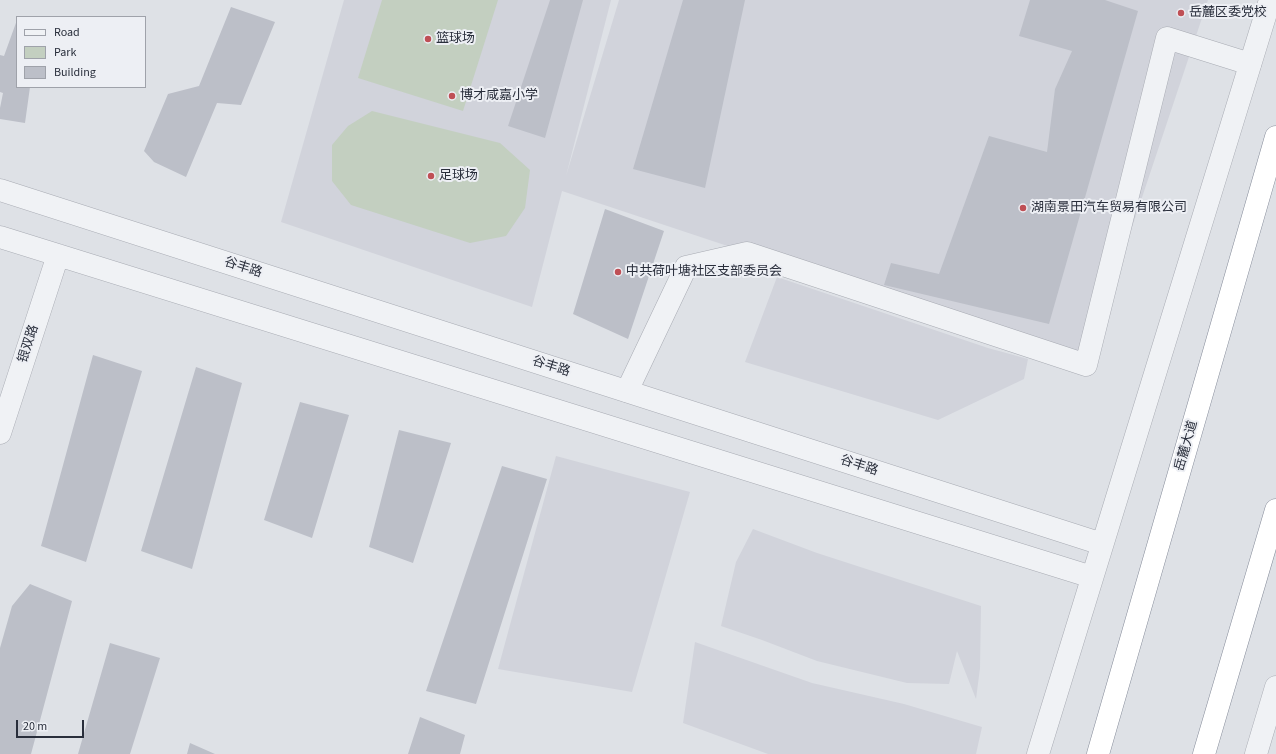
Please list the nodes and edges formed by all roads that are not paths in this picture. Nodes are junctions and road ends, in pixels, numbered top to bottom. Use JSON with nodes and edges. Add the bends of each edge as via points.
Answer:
{"nodes":[{"id":1,"x":1270,"y":0,"type":"edge"},
{"id":2,"x":1250,"y":64,"type":"junction"},
{"id":3,"x":1276,"y":137,"type":"edge"},
{"id":4,"x":0,"y":190,"type":"edge"},
{"id":5,"x":0,"y":237,"type":"edge"},
{"id":6,"x":58,"y":255,"type":"junction"},
{"id":7,"x":627,"y":391,"type":"junction"},
{"id":8,"x":0,"y":433,"type":"edge"},
{"id":9,"x":1276,"y":510,"type":"edge"},
{"id":10,"x":1102,"y":544,"type":"junction"},
{"id":11,"x":1092,"y":577,"type":"junction"},
{"id":12,"x":1276,"y":687,"type":"edge"},
{"id":13,"x":1038,"y":754,"type":"edge"},
{"id":14,"x":1098,"y":754,"type":"edge"},
{"id":15,"x":1204,"y":754,"type":"edge"},
{"id":16,"x":1256,"y":754,"type":"edge"}],
"edges":[{"from":1,"to":2,"type":"street"},
{"from":2,"to":7,"type":"street","via":[[1167,38],[1086,365],[747,253],[686,267]]},
{"from":2,"to":10,"type":"street"},
{"from":3,"to":14,"type":"highway","name":"岳麓大道"},
{"from":4,"to":7,"type":"street","name":"谷丰路"},
{"from":5,"to":6,"type":"street"},
{"from":6,"to":8,"type":"street","name":"银双路"},
{"from":6,"to":11,"type":"street"},
{"from":7,"to":10,"type":"street","name":"谷丰路"},
{"from":9,"to":15,"type":"highway"},
{"from":10,"to":11,"type":"street"},
{"from":11,"to":13,"type":"street"},
{"from":12,"to":16,"type":"street"}]}
